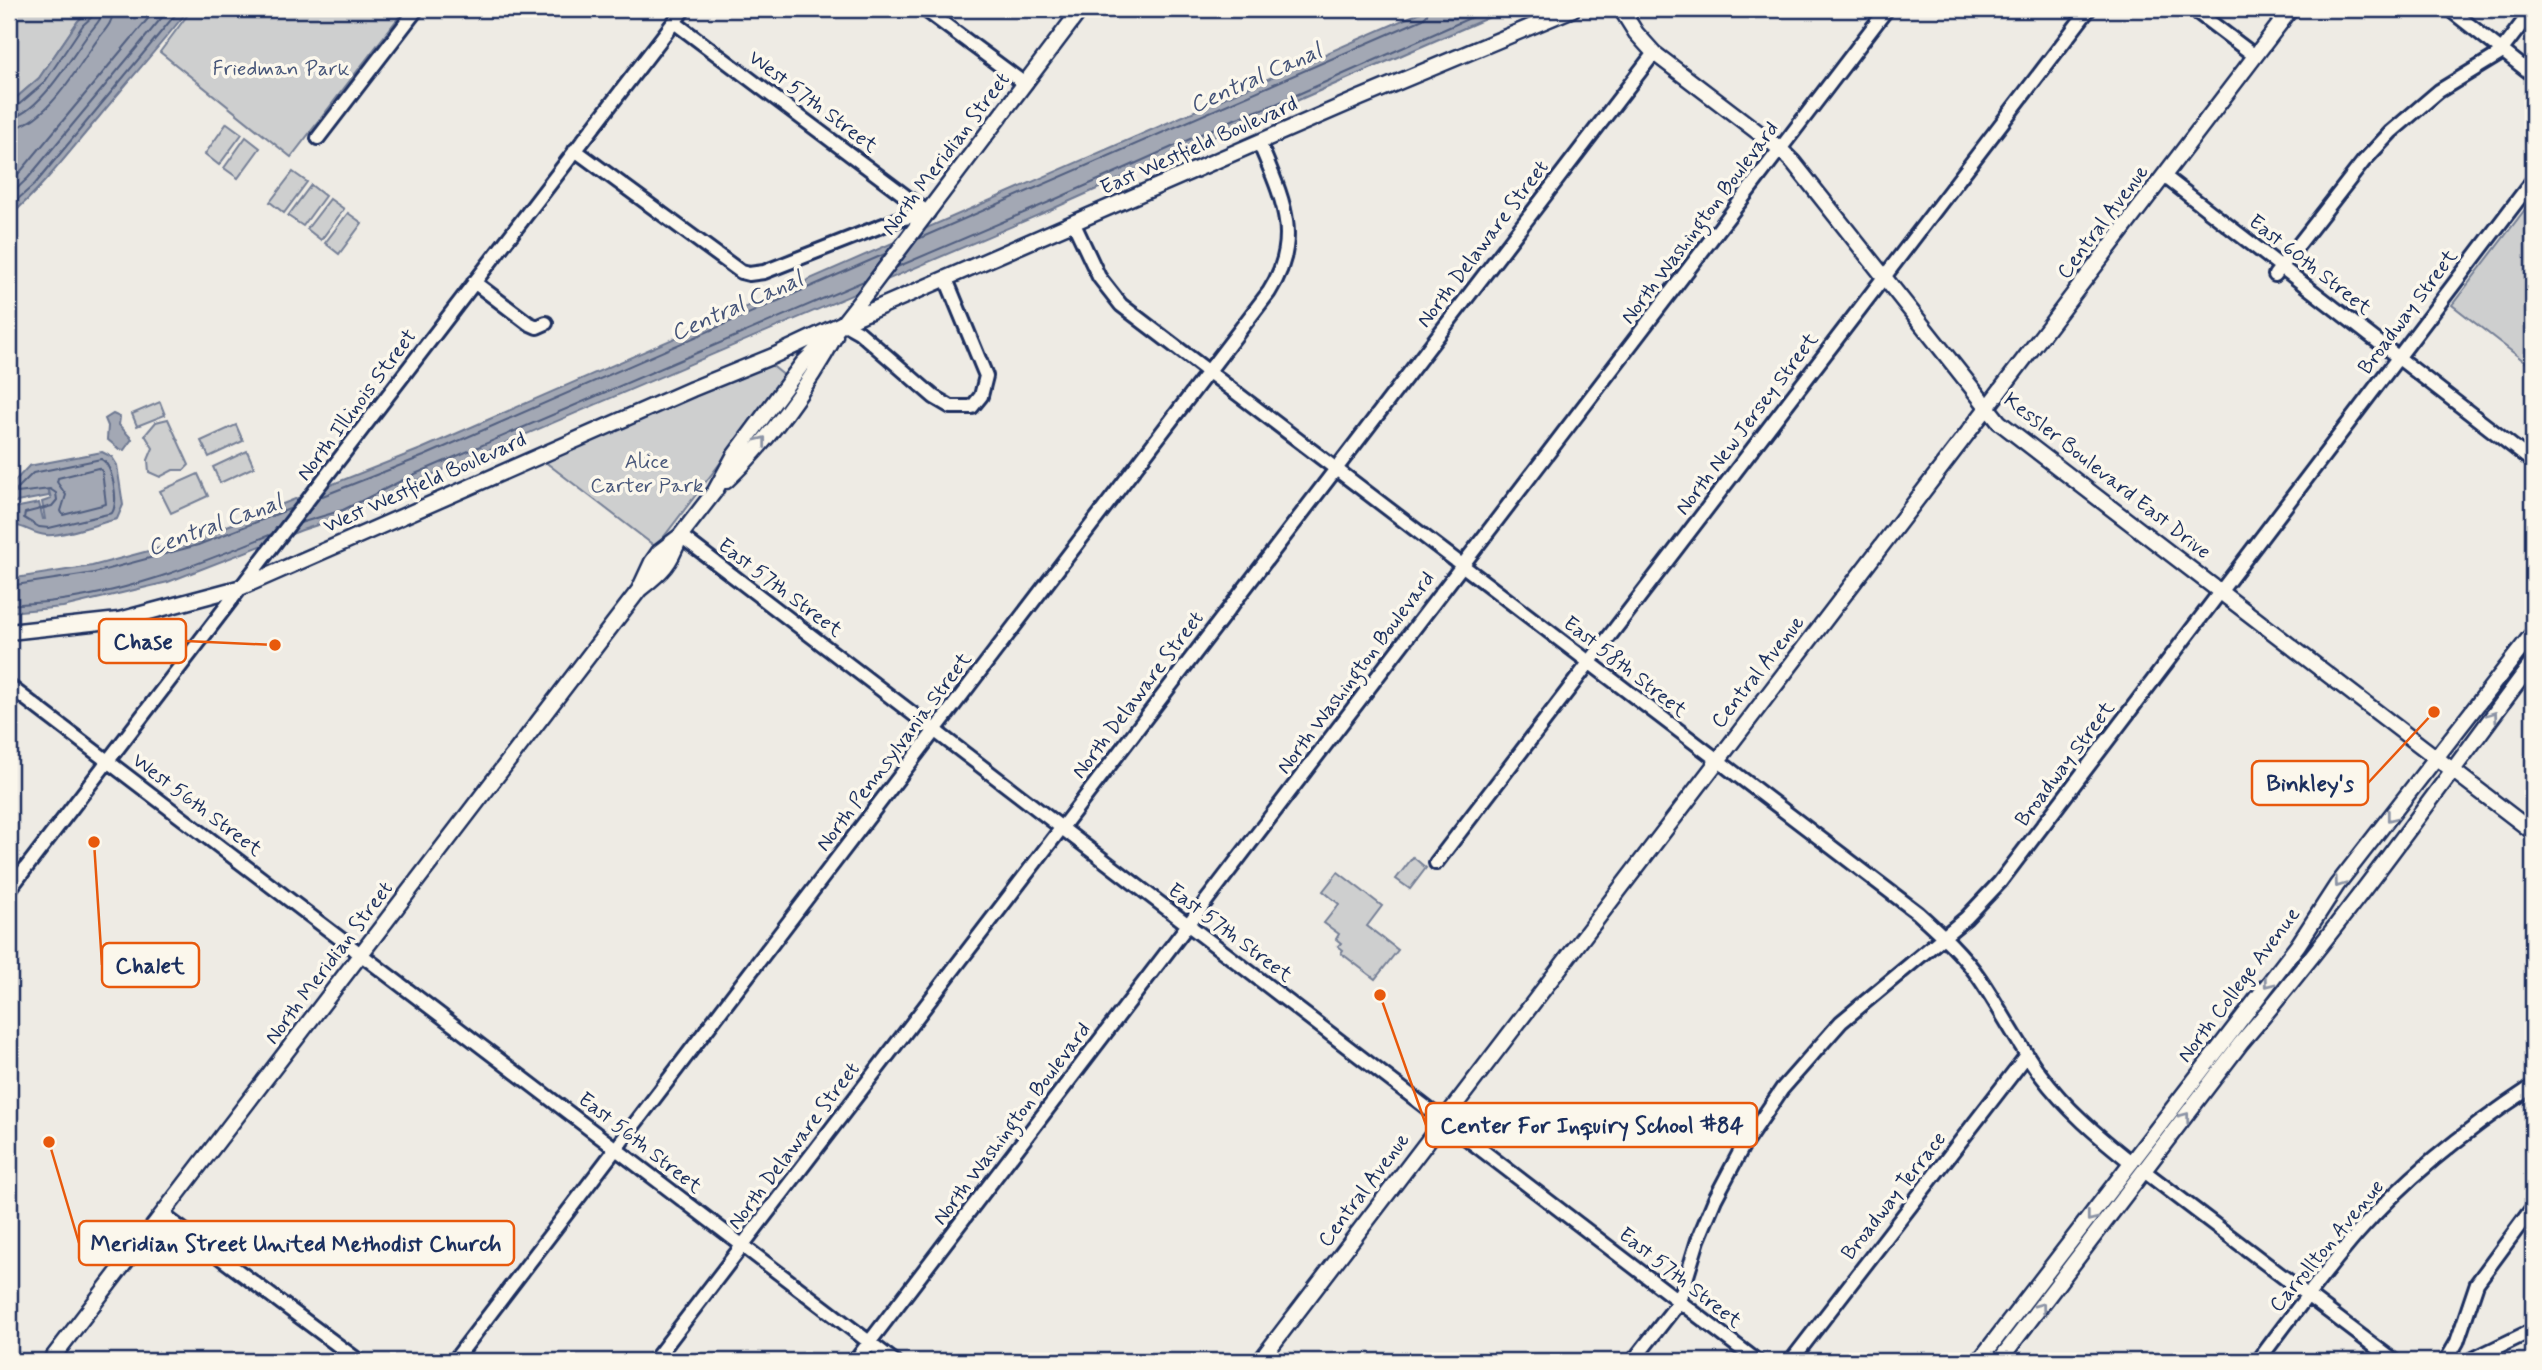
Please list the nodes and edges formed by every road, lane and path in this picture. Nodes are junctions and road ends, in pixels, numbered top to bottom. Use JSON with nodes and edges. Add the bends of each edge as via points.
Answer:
{"nodes":[{"id":1,"x":417,"y":9,"type":"edge"},
{"id":2,"x":684,"y":9,"type":"edge"},
{"id":3,"x":924,"y":9,"type":"edge"},
{"id":4,"x":1081,"y":9,"type":"edge"},
{"id":5,"x":1573,"y":9,"type":"edge"},
{"id":6,"x":1621,"y":9,"type":"edge"},
{"id":7,"x":1887,"y":9,"type":"edge"},
{"id":8,"x":2089,"y":9,"type":"edge"},
{"id":9,"x":2193,"y":9,"type":"edge"},
{"id":10,"x":2291,"y":9,"type":"edge"},
{"id":11,"x":2449,"y":9,"type":"edge"},
{"id":12,"x":2533,"y":9,"type":"edge"},
{"id":13,"x":674,"y":22,"type":"junction"},
{"id":14,"x":2502,"y":50,"type":"junction"},
{"id":15,"x":1654,"y":52,"type":"junction"},
{"id":16,"x":2255,"y":56,"type":"junction"},
{"id":17,"x":2533,"y":75,"type":"edge"},
{"id":18,"x":1025,"y":84,"type":"junction"},
{"id":19,"x":318,"y":138,"type":"dead end"},
{"id":20,"x":1259,"y":142,"type":"junction"},
{"id":21,"x":1780,"y":149,"type":"junction"},
{"id":22,"x":575,"y":150,"type":"junction"},
{"id":23,"x":2164,"y":176,"type":"junction"},
{"id":24,"x":2533,"y":180,"type":"edge"},
{"id":25,"x":928,"y":213,"type":"junction"},
{"id":26,"x":1074,"y":224,"type":"junction"},
{"id":27,"x":2278,"y":272,"type":"junction"},
{"id":28,"x":1884,"y":277,"type":"junction"},
{"id":29,"x":946,"y":279,"type":"junction"},
{"id":30,"x":474,"y":282,"type":"junction"},
{"id":31,"x":546,"y":323,"type":"dead end"},
{"id":32,"x":843,"y":323,"type":"junction"},
{"id":33,"x":773,"y":356,"type":"junction"},
{"id":34,"x":2398,"y":358,"type":"junction"},
{"id":35,"x":1208,"y":372,"type":"junction"},
{"id":36,"x":794,"y":377,"type":"junction"},
{"id":37,"x":1987,"y":408,"type":"junction"},
{"id":38,"x":2533,"y":462,"type":"edge"},
{"id":39,"x":1335,"y":469,"type":"junction"},
{"id":40,"x":715,"y":491,"type":"junction"},
{"id":41,"x":680,"y":536,"type":"junction"},
{"id":42,"x":1462,"y":566,"type":"junction"},
{"id":43,"x":242,"y":587,"type":"junction"},
{"id":44,"x":2220,"y":591,"type":"junction"},
{"id":45,"x":9,"y":632,"type":"edge"},
{"id":46,"x":2533,"y":634,"type":"edge"},
{"id":47,"x":2533,"y":662,"type":"edge"},
{"id":48,"x":1590,"y":663,"type":"junction"},
{"id":49,"x":9,"y":686,"type":"edge"},
{"id":50,"x":935,"y":730,"type":"junction"},
{"id":51,"x":2437,"y":757,"type":"junction"},
{"id":52,"x":1717,"y":760,"type":"junction"},
{"id":53,"x":108,"y":761,"type":"junction"},
{"id":54,"x":2453,"y":770,"type":"junction"},
{"id":55,"x":1061,"y":828,"type":"junction"},
{"id":56,"x":2533,"y":832,"type":"edge"},
{"id":57,"x":1436,"y":863,"type":"dead end"},
{"id":58,"x":9,"y":890,"type":"edge"},
{"id":59,"x":1188,"y":925,"type":"junction"},
{"id":60,"x":1944,"y":937,"type":"junction"},
{"id":61,"x":363,"y":954,"type":"junction"},
{"id":62,"x":2027,"y":1055,"type":"junction"},
{"id":63,"x":2533,"y":1086,"type":"edge"},
{"id":64,"x":1443,"y":1121,"type":"junction"},
{"id":65,"x":616,"y":1149,"type":"junction"},
{"id":66,"x":2138,"y":1167,"type":"junction"},
{"id":67,"x":2533,"y":1207,"type":"edge"},
{"id":68,"x":163,"y":1214,"type":"junction"},
{"id":69,"x":742,"y":1246,"type":"junction"},
{"id":70,"x":2307,"y":1296,"type":"junction"},
{"id":71,"x":1679,"y":1301,"type":"junction"},
{"id":72,"x":2533,"y":1330,"type":"edge"},
{"id":73,"x":869,"y":1343,"type":"junction"},
{"id":74,"x":50,"y":1361,"type":"edge"},
{"id":75,"x":359,"y":1361,"type":"edge"},
{"id":76,"x":454,"y":1361,"type":"edge"},
{"id":77,"x":654,"y":1361,"type":"edge"},
{"id":78,"x":855,"y":1361,"type":"edge"},
{"id":79,"x":894,"y":1361,"type":"edge"},
{"id":80,"x":1259,"y":1361,"type":"edge"},
{"id":81,"x":1633,"y":1361,"type":"edge"},
{"id":82,"x":1757,"y":1361,"type":"edge"},
{"id":83,"x":1791,"y":1361,"type":"edge"},
{"id":84,"x":1979,"y":1361,"type":"edge"},
{"id":85,"x":1999,"y":1361,"type":"edge"},
{"id":86,"x":2258,"y":1361,"type":"edge"},
{"id":87,"x":2393,"y":1361,"type":"edge"},
{"id":88,"x":2446,"y":1361,"type":"edge"},
{"id":89,"x":2469,"y":1361,"type":"edge"}],
"edges":[{"from":1,"to":19,"type":"street"},
{"from":2,"to":13,"type":"street","name":"North Illinois Street"},
{"from":3,"to":18,"type":"street"},
{"from":4,"to":18,"type":"main road","name":"North Meridian Street"},
{"from":5,"to":20,"type":"main road","name":"East Westfield Boulevard"},
{"from":6,"to":15,"type":"main road","name":"Kessler Boulevard East Drive"},
{"from":7,"to":21,"type":"street","name":"North Washington Boulevard"},
{"from":8,"to":28,"type":"street","name":"North New Jersey Street"},
{"from":9,"to":16,"type":"street"},
{"from":10,"to":16,"type":"main road","name":"Central Avenue"},
{"from":11,"to":14,"type":"street"},
{"from":12,"to":14,"type":"street"},
{"from":13,"to":22,"type":"street","name":"North Illinois Street"},
{"from":13,"to":25,"type":"street","name":"West 57th Street"},
{"from":14,"to":17,"type":"street"},
{"from":14,"to":27,"type":"street","via":[[2439,91],[2391,132]]},
{"from":15,"to":21,"type":"main road","name":"Kessler Boulevard East Drive"},
{"from":15,"to":39,"type":"street","name":"North Delaware Street"},
{"from":16,"to":23,"type":"main road","name":"Central Avenue"},
{"from":18,"to":25,"type":"main road","name":"North Meridian Street"},
{"from":20,"to":26,"type":"main road","name":"East Westfield Boulevard"},
{"from":20,"to":35,"type":"street","name":"North Pennsylvania Street","via":[[1285,206],[1285,256],[1269,292]]},
{"from":21,"to":28,"type":"main road","name":"Kessler Boulevard East Drive"},
{"from":21,"to":42,"type":"street","name":"North Washington Boulevard"},
{"from":22,"to":25,"type":"street","via":[[749,274],[899,219]]},
{"from":22,"to":30,"type":"street","name":"North Illinois Street"},
{"from":23,"to":27,"type":"street","name":"East 60th Street"},
{"from":23,"to":37,"type":"main road","name":"Central Avenue"},
{"from":24,"to":34,"type":"street","name":"Broadway Street"},
{"from":25,"to":32,"type":"main road","name":"North Meridian Street"},
{"from":26,"to":29,"type":"main road","name":"East Westfield Boulevard"},
{"from":26,"to":35,"type":"street","name":"East 58th Street","via":[[1088,257],[1121,305]]},
{"from":27,"to":34,"type":"street","name":"East 60th Street"},
{"from":28,"to":37,"type":"main road","name":"Kessler Boulevard East Drive"},
{"from":28,"to":48,"type":"street","name":"North New Jersey Street"},
{"from":29,"to":32,"type":"main road","name":"East Westfield Boulevard"},
{"from":29,"to":32,"type":"street","via":[[986,376],[981,396],[972,407],[951,407],[934,397]]},
{"from":30,"to":31,"type":"street","via":[[527,323],[537,327]]},
{"from":30,"to":43,"type":"street","name":"North Illinois Street"},
{"from":32,"to":33,"type":"main road","name":"West Westfield Boulevard"},
{"from":32,"to":36,"type":"main road","name":"North Meridian Street"},
{"from":40,"to":32,"type":"main road","name":"North Meridian Street","one_way":true,"via":[[746,463],[821,363]]},
{"from":33,"to":36,"type":"main road","via":[[784,362]]},
{"from":33,"to":43,"type":"main road","name":"West Westfield Boulevard"},
{"from":34,"to":38,"type":"street","name":"East 60th Street"},
{"from":34,"to":44,"type":"street","name":"Broadway Street"},
{"from":35,"to":39,"type":"street","name":"East 58th Street"},
{"from":35,"to":50,"type":"street","name":"North Pennsylvania Street"},
{"from":36,"to":40,"type":"main road","name":"North Meridian Street","via":[[734,456]]},
{"from":37,"to":44,"type":"main road","name":"Kessler Boulevard East Drive"},
{"from":37,"to":52,"type":"main road","name":"Central Avenue"},
{"from":39,"to":42,"type":"street","name":"East 58th Street"},
{"from":39,"to":55,"type":"street","name":"North Delaware Street"},
{"from":40,"to":41,"type":"main road","name":"North Meridian Street"},
{"from":41,"to":50,"type":"street","name":"East 57th Street"},
{"from":41,"to":61,"type":"main road","name":"North Meridian Street","via":[[663,572],[639,590]]},
{"from":42,"to":48,"type":"street","name":"East 58th Street"},
{"from":42,"to":59,"type":"street","name":"North Washington Boulevard"},
{"from":43,"to":45,"type":"main road","name":"West Westfield Boulevard","via":[[108,622]]},
{"from":43,"to":53,"type":"street","name":"North Illinois Street"},
{"from":44,"to":51,"type":"main road","name":"Kessler Boulevard East Drive"},
{"from":44,"to":60,"type":"street","name":"Broadway Street","via":[[2000,881]]},
{"from":46,"to":51,"type":"main road","name":"North College Avenue"},
{"from":54,"to":47,"type":"main road","name":"North College Avenue","one_way":true},
{"from":48,"to":52,"type":"street","name":"East 58th Street"},
{"from":48,"to":57,"type":"street","name":"North New Jersey Street"},
{"from":49,"to":53,"type":"street","name":"West 56th Street"},
{"from":50,"to":55,"type":"street","name":"East 57th Street"},
{"from":50,"to":65,"type":"street","name":"North Pennsylvania Street"},
{"from":51,"to":54,"type":"main road","name":"Kessler Boulevard East Drive"},
{"from":51,"to":66,"type":"main road","name":"North College Avenue","one_way":true,"via":[[2338,884]]},
{"from":52,"to":60,"type":"street","name":"East 58th Street"},
{"from":52,"to":64,"type":"main road","name":"Central Avenue"},
{"from":53,"to":58,"type":"street","name":"North Illinois Street"},
{"from":53,"to":61,"type":"street","name":"West 56th Street"},
{"from":54,"to":56,"type":"main road","name":"Kessler Boulevard East Drive"},
{"from":66,"to":54,"type":"main road","name":"North College Avenue","one_way":true,"via":[[2281,995]]},
{"from":55,"to":59,"type":"street","name":"East 57th Street"},
{"from":55,"to":69,"type":"street","name":"North Delaware Street"},
{"from":59,"to":64,"type":"street","name":"East 57th Street"},
{"from":59,"to":73,"type":"street","name":"North Washington Boulevard"},
{"from":60,"to":62,"type":"street","name":"East 58th Street","via":[[1979,978]]},
{"from":60,"to":71,"type":"street","name":"Broadway Street","via":[[1851,1013],[1774,1099],[1715,1199]]},
{"from":61,"to":65,"type":"street","name":"East 56th Street"},
{"from":61,"to":68,"type":"main road","name":"North Meridian Street"},
{"from":62,"to":66,"type":"street","name":"East 58th Street","via":[[2081,1121]]},
{"from":62,"to":83,"type":"street","name":"Broadway Terrace"},
{"from":63,"to":70,"type":"street","name":"Carrollton Avenue","via":[[2467,1132],[2407,1183],[2358,1233]]},
{"from":64,"to":71,"type":"street","name":"East 57th Street"},
{"from":64,"to":80,"type":"main road","name":"Central Avenue"},
{"from":65,"to":69,"type":"street","name":"East 56th Street"},
{"from":65,"to":76,"type":"street","name":"North Pennsylvania Street"},
{"from":66,"to":70,"type":"street","name":"East 58th Street"},
{"from":66,"to":84,"type":"main road","name":"North College Avenue","one_way":true},
{"from":85,"to":66,"type":"main road","name":"North College Avenue","one_way":true},
{"from":67,"to":88,"type":"street","via":[[2477,1283]]},
{"from":68,"to":74,"type":"main road","name":"North Meridian Street"},
{"from":68,"to":75,"type":"street"},
{"from":69,"to":73,"type":"street","name":"East 56th Street"},
{"from":69,"to":77,"type":"street","name":"North Delaware Street"},
{"from":70,"to":86,"type":"street","name":"Carrollton Avenue"},
{"from":70,"to":87,"type":"street","name":"East 58th Street"},
{"from":71,"to":81,"type":"street","name":"Broadway Street"},
{"from":71,"to":82,"type":"street","name":"East 57th Street"},
{"from":72,"to":89,"type":"street"},
{"from":73,"to":78,"type":"street","name":"North Washington Boulevard"},
{"from":73,"to":79,"type":"street","name":"East 56th Street"}]}
